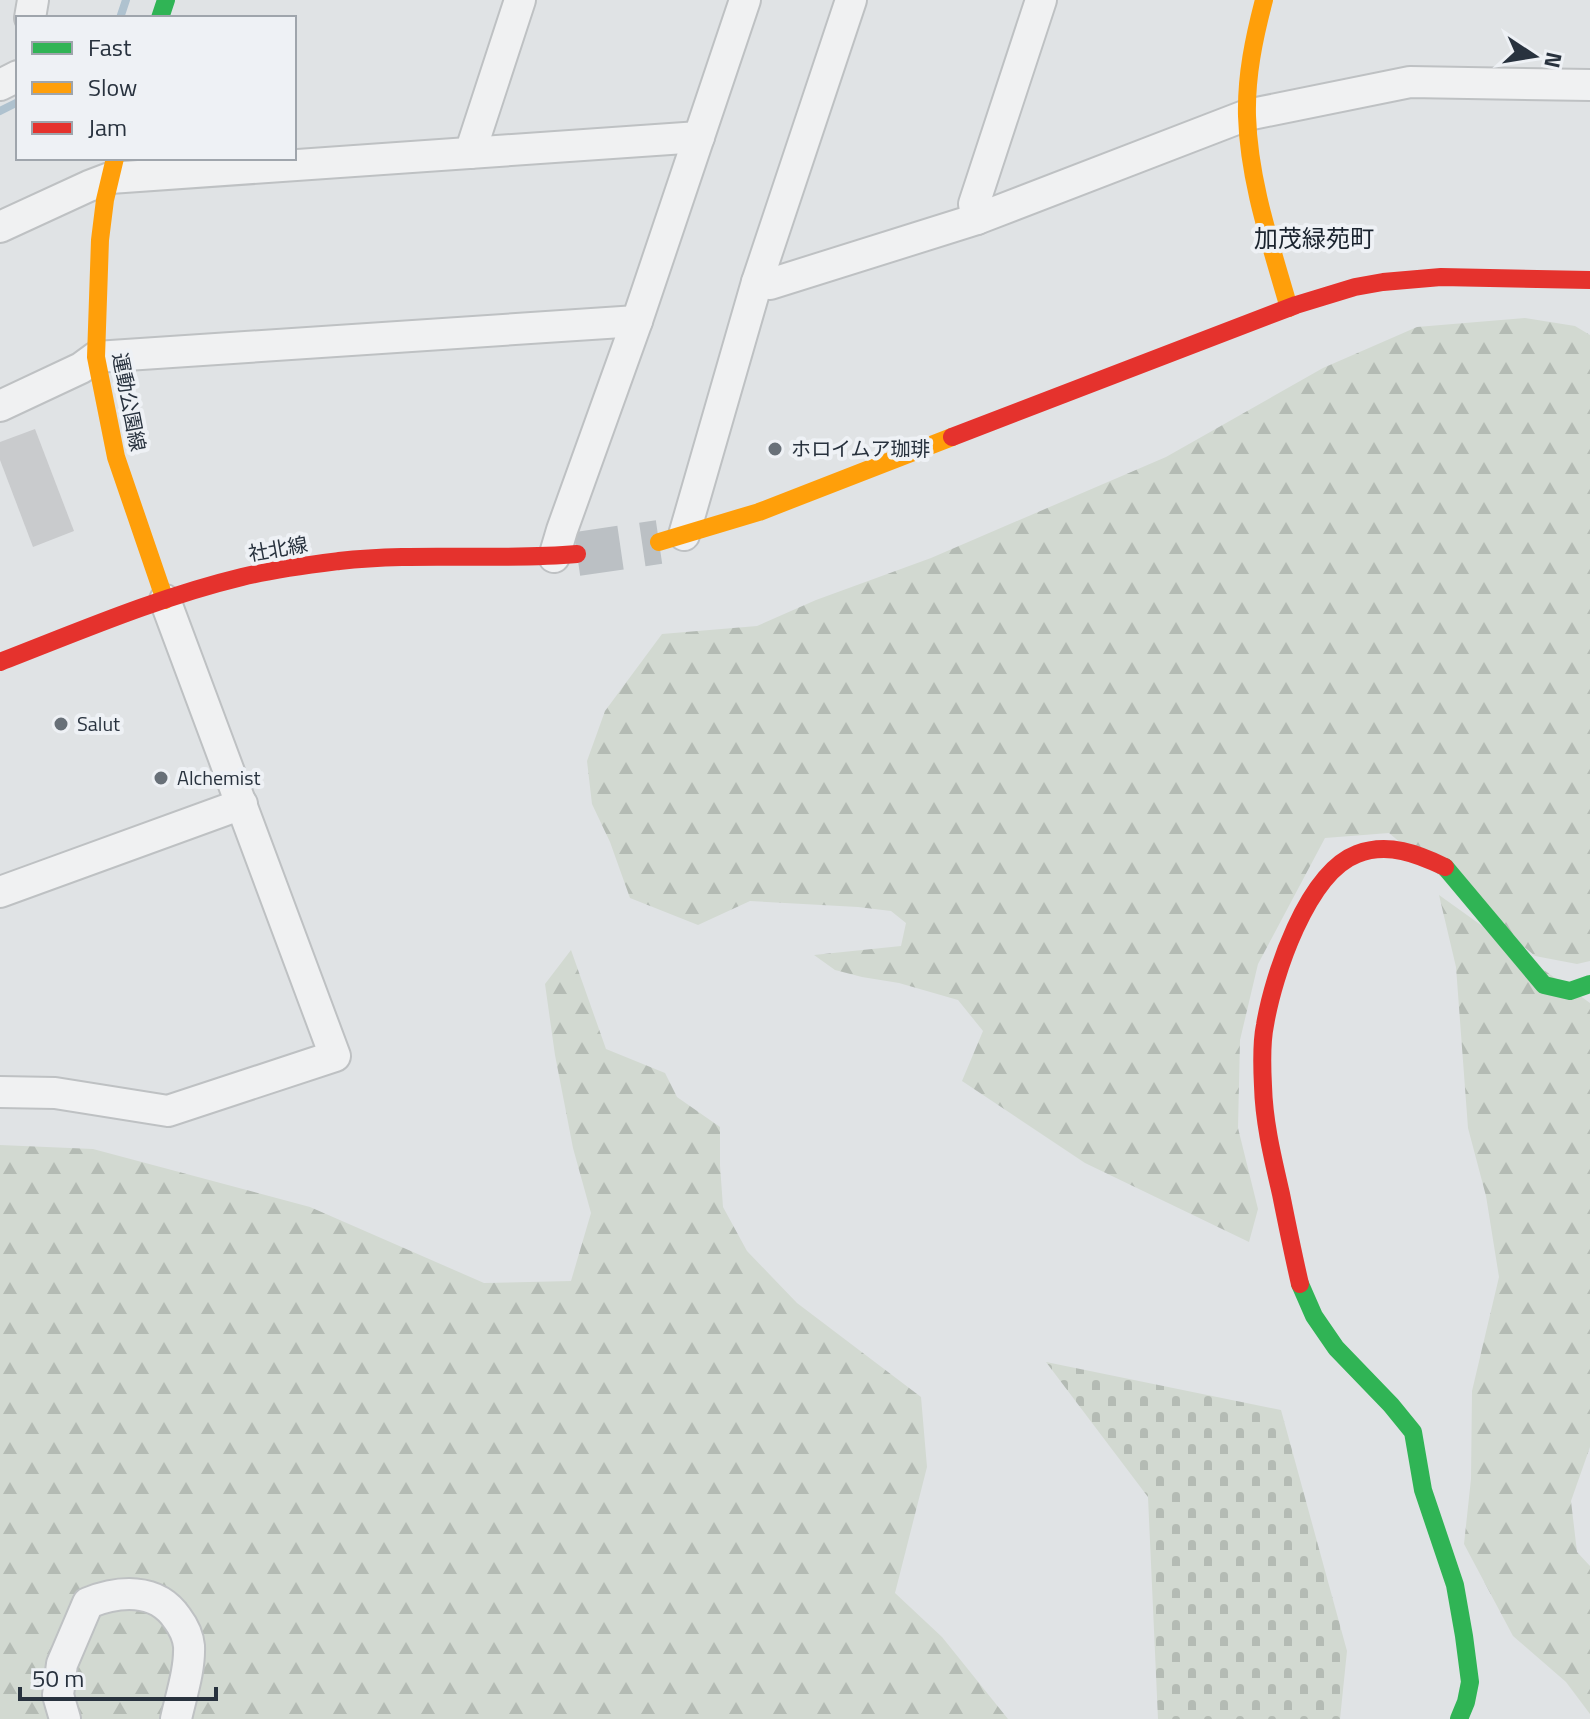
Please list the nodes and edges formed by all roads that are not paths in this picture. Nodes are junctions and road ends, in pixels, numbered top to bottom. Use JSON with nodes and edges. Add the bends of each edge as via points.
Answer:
{"nodes":[{"id":1,"x":520,"y":0,"type":"edge"},
{"id":2,"x":745,"y":0,"type":"edge"},
{"id":3,"x":851,"y":0,"type":"edge"},
{"id":4,"x":1041,"y":0,"type":"edge"},
{"id":5,"x":1264,"y":0,"type":"edge"},
{"id":6,"x":1590,"y":85,"type":"edge"},
{"id":7,"x":1247,"y":115,"type":"junction"},
{"id":8,"x":699,"y":137,"type":"junction"},
{"id":9,"x":470,"y":153,"type":"junction"},
{"id":10,"x":113,"y":168,"type":"edge"},
{"id":11,"x":977,"y":219,"type":"junction"},
{"id":12,"x":0,"y":227,"type":"edge"},
{"id":13,"x":1590,"y":280,"type":"edge"},
{"id":14,"x":757,"y":282,"type":"junction"},
{"id":15,"x":1289,"y":308,"type":"junction"},
{"id":16,"x":637,"y":321,"type":"junction"},
{"id":17,"x":96,"y":357,"type":"junction"},
{"id":18,"x":0,"y":406,"type":"edge"},
{"id":19,"x":671,"y":539,"type":"joint"},
{"id":20,"x":565,"y":556,"type":"joint"},
{"id":21,"x":165,"y":600,"type":"junction"},
{"id":22,"x":0,"y":662,"type":"edge"},
{"id":23,"x":242,"y":804,"type":"junction"},
{"id":24,"x":0,"y":892,"type":"edge"},
{"id":25,"x":1590,"y":984,"type":"edge"},
{"id":26,"x":0,"y":1092,"type":"edge"},
{"id":27,"x":65,"y":1719,"type":"edge"},
{"id":28,"x":176,"y":1719,"type":"edge"},
{"id":29,"x":1459,"y":1719,"type":"edge"}],
"edges":[{"from":1,"to":9,"type":"street"},
{"from":2,"to":8,"type":"street"},
{"from":3,"to":14,"type":"street"},
{"from":4,"to":11,"type":"street","via":[[974,204]]},
{"from":5,"to":7,"type":"street","via":[[1253,42]]},
{"from":6,"to":7,"type":"street","via":[[1410,82]]},
{"from":7,"to":11,"type":"street"},
{"from":7,"to":15,"type":"street","via":[[1255,182]]},
{"from":8,"to":9,"type":"street"},
{"from":8,"to":16,"type":"street"},
{"from":9,"to":10,"type":"street"},
{"from":10,"to":12,"type":"street","via":[[89,186]]},
{"from":10,"to":17,"type":"street","name":"運動公園線","via":[[100,240]]},
{"from":11,"to":14,"type":"street","via":[[770,284]]},
{"from":13,"to":15,"type":"street","via":[[1398,281],[1356,287]]},
{"from":14,"to":19,"type":"street"},
{"from":15,"to":19,"type":"street","via":[[759,512]]},
{"from":16,"to":17,"type":"street"},
{"from":16,"to":20,"type":"street","via":[[562,530]]},
{"from":17,"to":18,"type":"street"},
{"from":17,"to":21,"type":"street","name":"運動公園線","via":[[116,457]]},
{"from":20,"to":21,"type":"street","name":"社北線","via":[[340,561],[233,579]]},
{"from":21,"to":22,"type":"street","name":"社北線"},
{"from":21,"to":23,"type":"street"},
{"from":23,"to":24,"type":"street"},
{"from":23,"to":26,"type":"street","via":[[335,1056],[168,1111],[55,1093]]},
{"from":25,"to":29,"type":"street","via":[[1570,991],[1544,985],[1448,868],[1403,851],[1368,851],[1335,867],[1313,896],[1275,981],[1264,1028],[1263,1088],[1270,1145],[1300,1283],[1336,1348],[1413,1432],[1423,1490],[1455,1585],[1464,1636],[1470,1682]]},
{"from":27,"to":28,"type":"street","via":[[58,1695],[62,1664],[88,1603],[129,1593],[152,1597],[170,1608],[189,1641]]}]}
